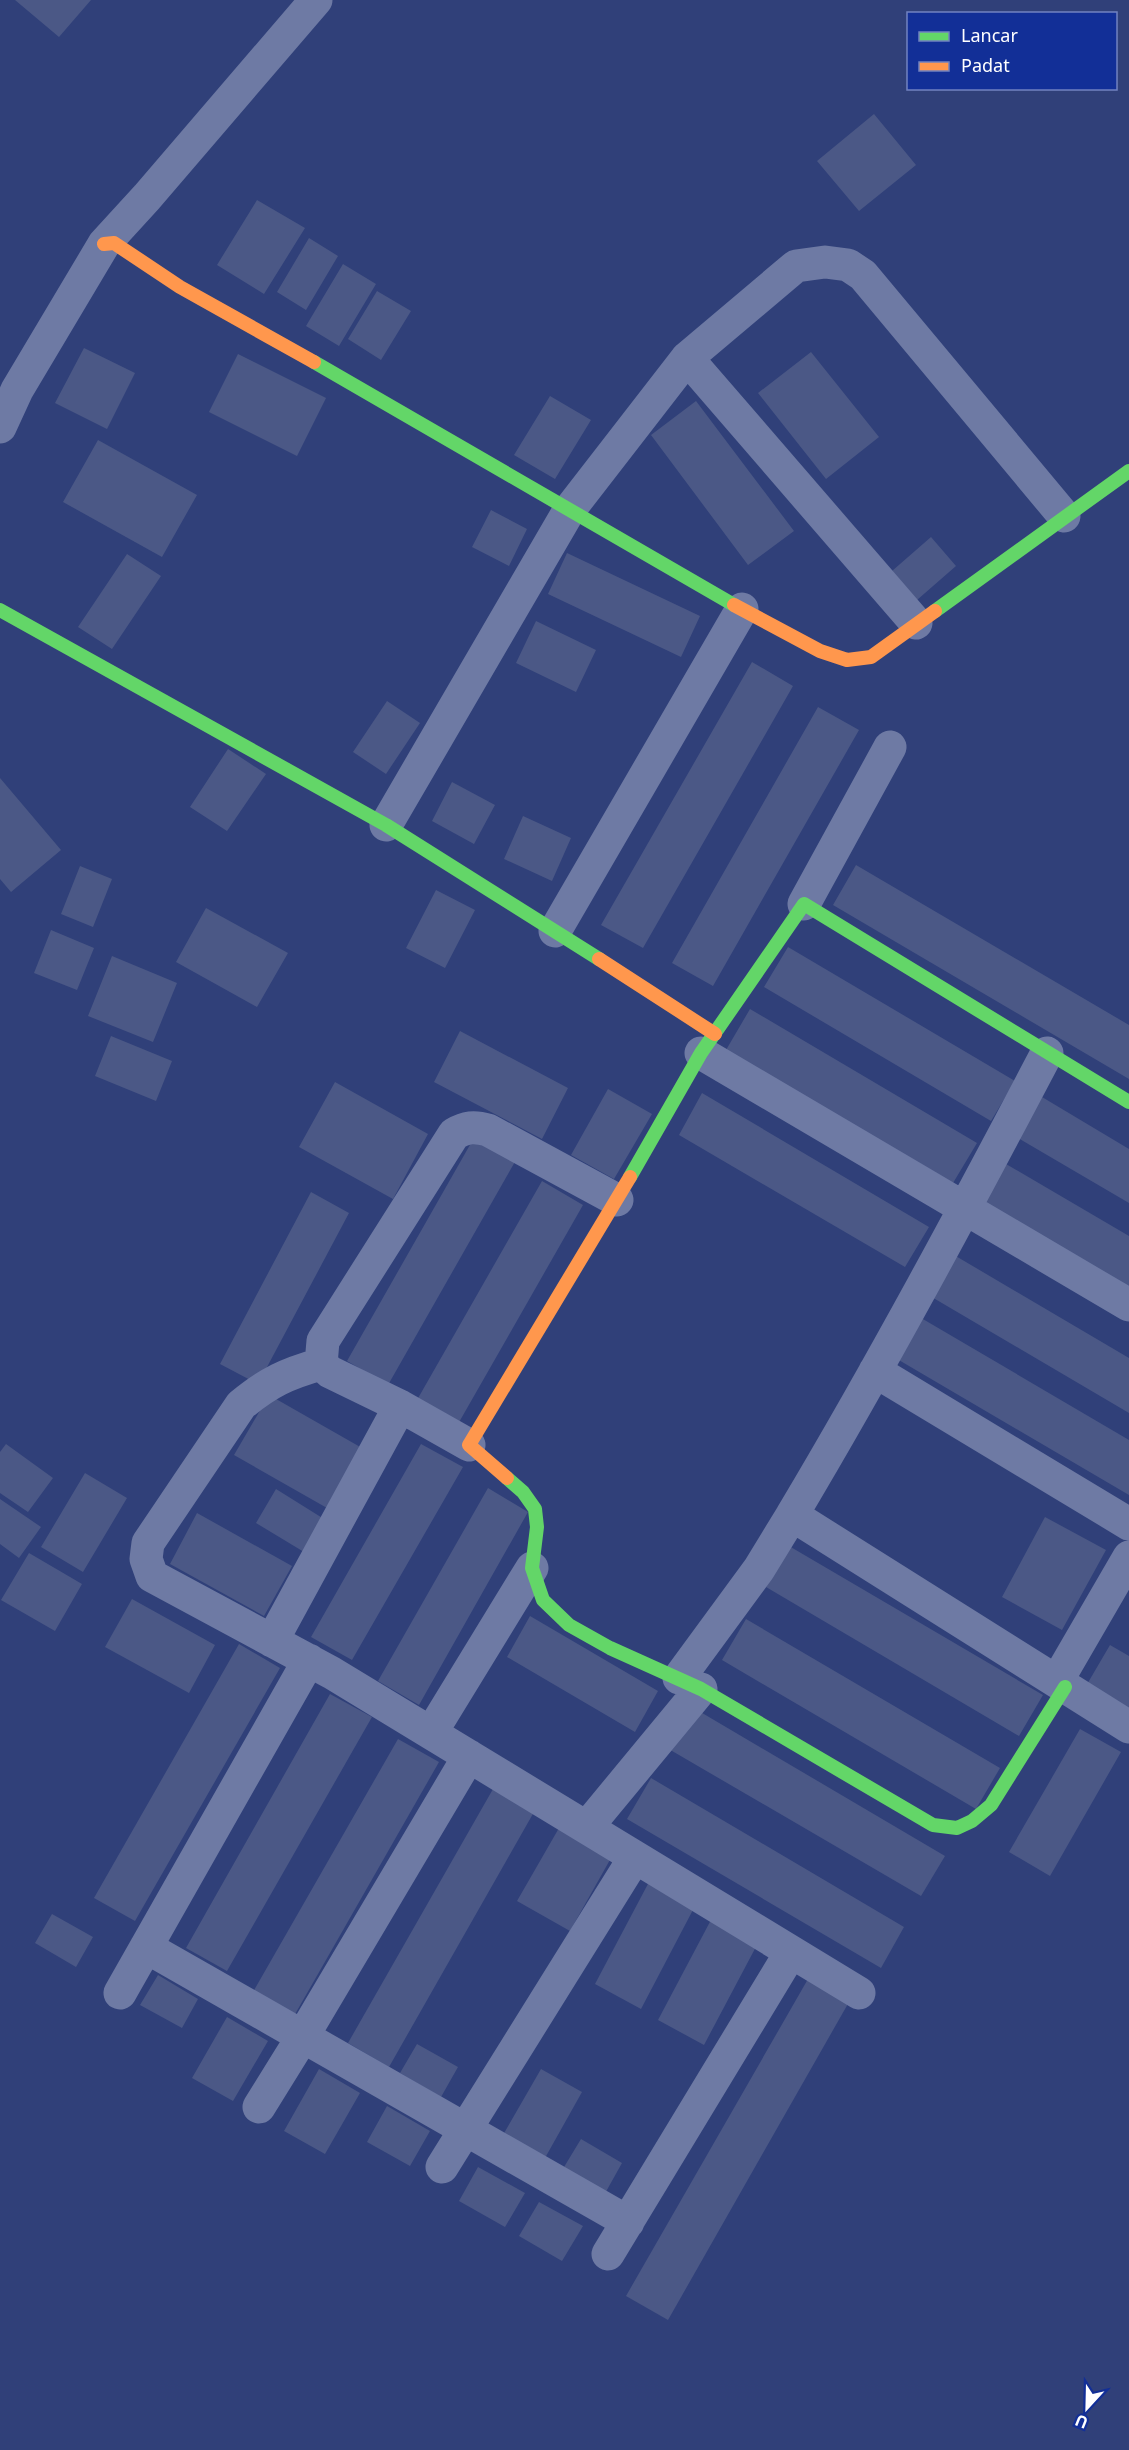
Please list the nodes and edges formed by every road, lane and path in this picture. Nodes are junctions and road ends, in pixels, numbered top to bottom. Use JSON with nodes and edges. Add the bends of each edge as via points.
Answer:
{"nodes":[{"id":1,"x":316,"y":0,"type":"edge"},
{"id":2,"x":104,"y":243,"type":"junction"},
{"id":3,"x":687,"y":358,"type":"junction"},
{"id":4,"x":0,"y":427,"type":"edge"},
{"id":5,"x":1129,"y":471,"type":"edge"},
{"id":6,"x":570,"y":509,"type":"junction"},
{"id":7,"x":1064,"y":516,"type":"junction"},
{"id":8,"x":742,"y":609,"type":"junction"},
{"id":9,"x":0,"y":610,"type":"edge"},
{"id":10,"x":916,"y":623,"type":"junction"},
{"id":11,"x":890,"y":747,"type":"dead end"},
{"id":12,"x":386,"y":825,"type":"junction"},
{"id":13,"x":804,"y":904,"type":"junction"},
{"id":14,"x":555,"y":931,"type":"junction"},
{"id":15,"x":708,"y":1044,"type":"junction"},
{"id":16,"x":1047,"y":1053,"type":"junction"},
{"id":17,"x":1129,"y":1102,"type":"edge"},
{"id":18,"x":617,"y":1200,"type":"junction"},
{"id":19,"x":965,"y":1208,"type":"junction"},
{"id":20,"x":1129,"y":1305,"type":"edge"},
{"id":21,"x":321,"y":1364,"type":"junction"},
{"id":22,"x":874,"y":1371,"type":"junction"},
{"id":23,"x":400,"y":1406,"type":"junction"},
{"id":24,"x":469,"y":1445,"type":"junction"},
{"id":25,"x":792,"y":1515,"type":"junction"},
{"id":26,"x":1129,"y":1524,"type":"edge"},
{"id":27,"x":1129,"y":1557,"type":"edge"},
{"id":28,"x":532,"y":1568,"type":"junction"},
{"id":29,"x":272,"y":1641,"type":"junction"},
{"id":30,"x":309,"y":1660,"type":"junction"},
{"id":31,"x":690,"y":1684,"type":"junction"},
{"id":32,"x":1061,"y":1684,"type":"junction"},
{"id":33,"x":1129,"y":1727,"type":"edge"},
{"id":34,"x":431,"y":1732,"type":"junction"},
{"id":35,"x":470,"y":1756,"type":"junction"},
{"id":36,"x":587,"y":1827,"type":"junction"},
{"id":37,"x":635,"y":1857,"type":"junction"},
{"id":38,"x":146,"y":1947,"type":"junction"},
{"id":39,"x":791,"y":1952,"type":"junction"},
{"id":40,"x":120,"y":1993,"type":"dead end"},
{"id":41,"x":859,"y":1993,"type":"dead end"},
{"id":42,"x":303,"y":2036,"type":"junction"},
{"id":43,"x":259,"y":2107,"type":"dead end"},
{"id":44,"x":465,"y":2128,"type":"junction"},
{"id":45,"x":442,"y":2167,"type":"dead end"},
{"id":46,"x":628,"y":2222,"type":"junction"},
{"id":47,"x":608,"y":2254,"type":"dead end"}],
"edges":[{"from":1,"to":2,"type":"street"},
{"from":2,"to":4,"type":"street","via":[[16,390]]},
{"from":2,"to":6,"type":"street","via":[[114,243],[180,287]]},
{"from":3,"to":6,"type":"street"},
{"from":3,"to":7,"type":"street","via":[[796,266],[825,262],[848,265],[862,275]]},
{"from":3,"to":10,"type":"street"},
{"from":5,"to":7,"type":"street"},
{"from":6,"to":8,"type":"street"},
{"from":6,"to":12,"type":"street"},
{"from":7,"to":10,"type":"street"},
{"from":8,"to":10,"type":"street","via":[[820,651],[847,660],[881,652]]},
{"from":8,"to":14,"type":"street"},
{"from":9,"to":12,"type":"street"},
{"from":11,"to":13,"type":"street"},
{"from":12,"to":14,"type":"street"},
{"from":13,"to":15,"type":"street"},
{"from":13,"to":16,"type":"street"},
{"from":14,"to":15,"type":"street"},
{"from":15,"to":18,"type":"street"},
{"from":15,"to":19,"type":"street"},
{"from":16,"to":17,"type":"street"},
{"from":16,"to":19,"type":"street"},
{"from":18,"to":21,"type":"street","via":[[488,1130],[464,1128],[454,1134],[323,1341]]},
{"from":18,"to":24,"type":"street"},
{"from":19,"to":20,"type":"street"},
{"from":19,"to":22,"type":"street"},
{"from":21,"to":23,"type":"street"},
{"from":21,"to":29,"type":"street","via":[[287,1373],[241,1405],[148,1543],[146,1559],[152,1576]]},
{"from":22,"to":25,"type":"street"},
{"from":22,"to":26,"type":"street"},
{"from":23,"to":24,"type":"street"},
{"from":23,"to":29,"type":"street"},
{"from":24,"to":28,"type":"street","via":[[523,1492],[535,1509]]},
{"from":25,"to":31,"type":"street"},
{"from":25,"to":32,"type":"street"},
{"from":27,"to":32,"type":"street"},
{"from":28,"to":31,"type":"street","via":[[543,1600],[569,1625]]},
{"from":28,"to":34,"type":"street"},
{"from":29,"to":30,"type":"street"},
{"from":30,"to":34,"type":"street"},
{"from":30,"to":38,"type":"street"},
{"from":31,"to":32,"type":"street","via":[[933,1825],[957,1828],[991,1805]]},
{"from":31,"to":36,"type":"street"},
{"from":32,"to":33,"type":"street"},
{"from":34,"to":35,"type":"street"},
{"from":35,"to":36,"type":"street"},
{"from":35,"to":42,"type":"street"},
{"from":36,"to":37,"type":"street"},
{"from":37,"to":39,"type":"street"},
{"from":37,"to":44,"type":"street"},
{"from":38,"to":40,"type":"street"},
{"from":38,"to":42,"type":"street"},
{"from":39,"to":41,"type":"street"},
{"from":39,"to":46,"type":"street"},
{"from":42,"to":43,"type":"street"},
{"from":42,"to":44,"type":"street"},
{"from":44,"to":45,"type":"street"},
{"from":44,"to":46,"type":"street"},
{"from":46,"to":47,"type":"street"}]}
